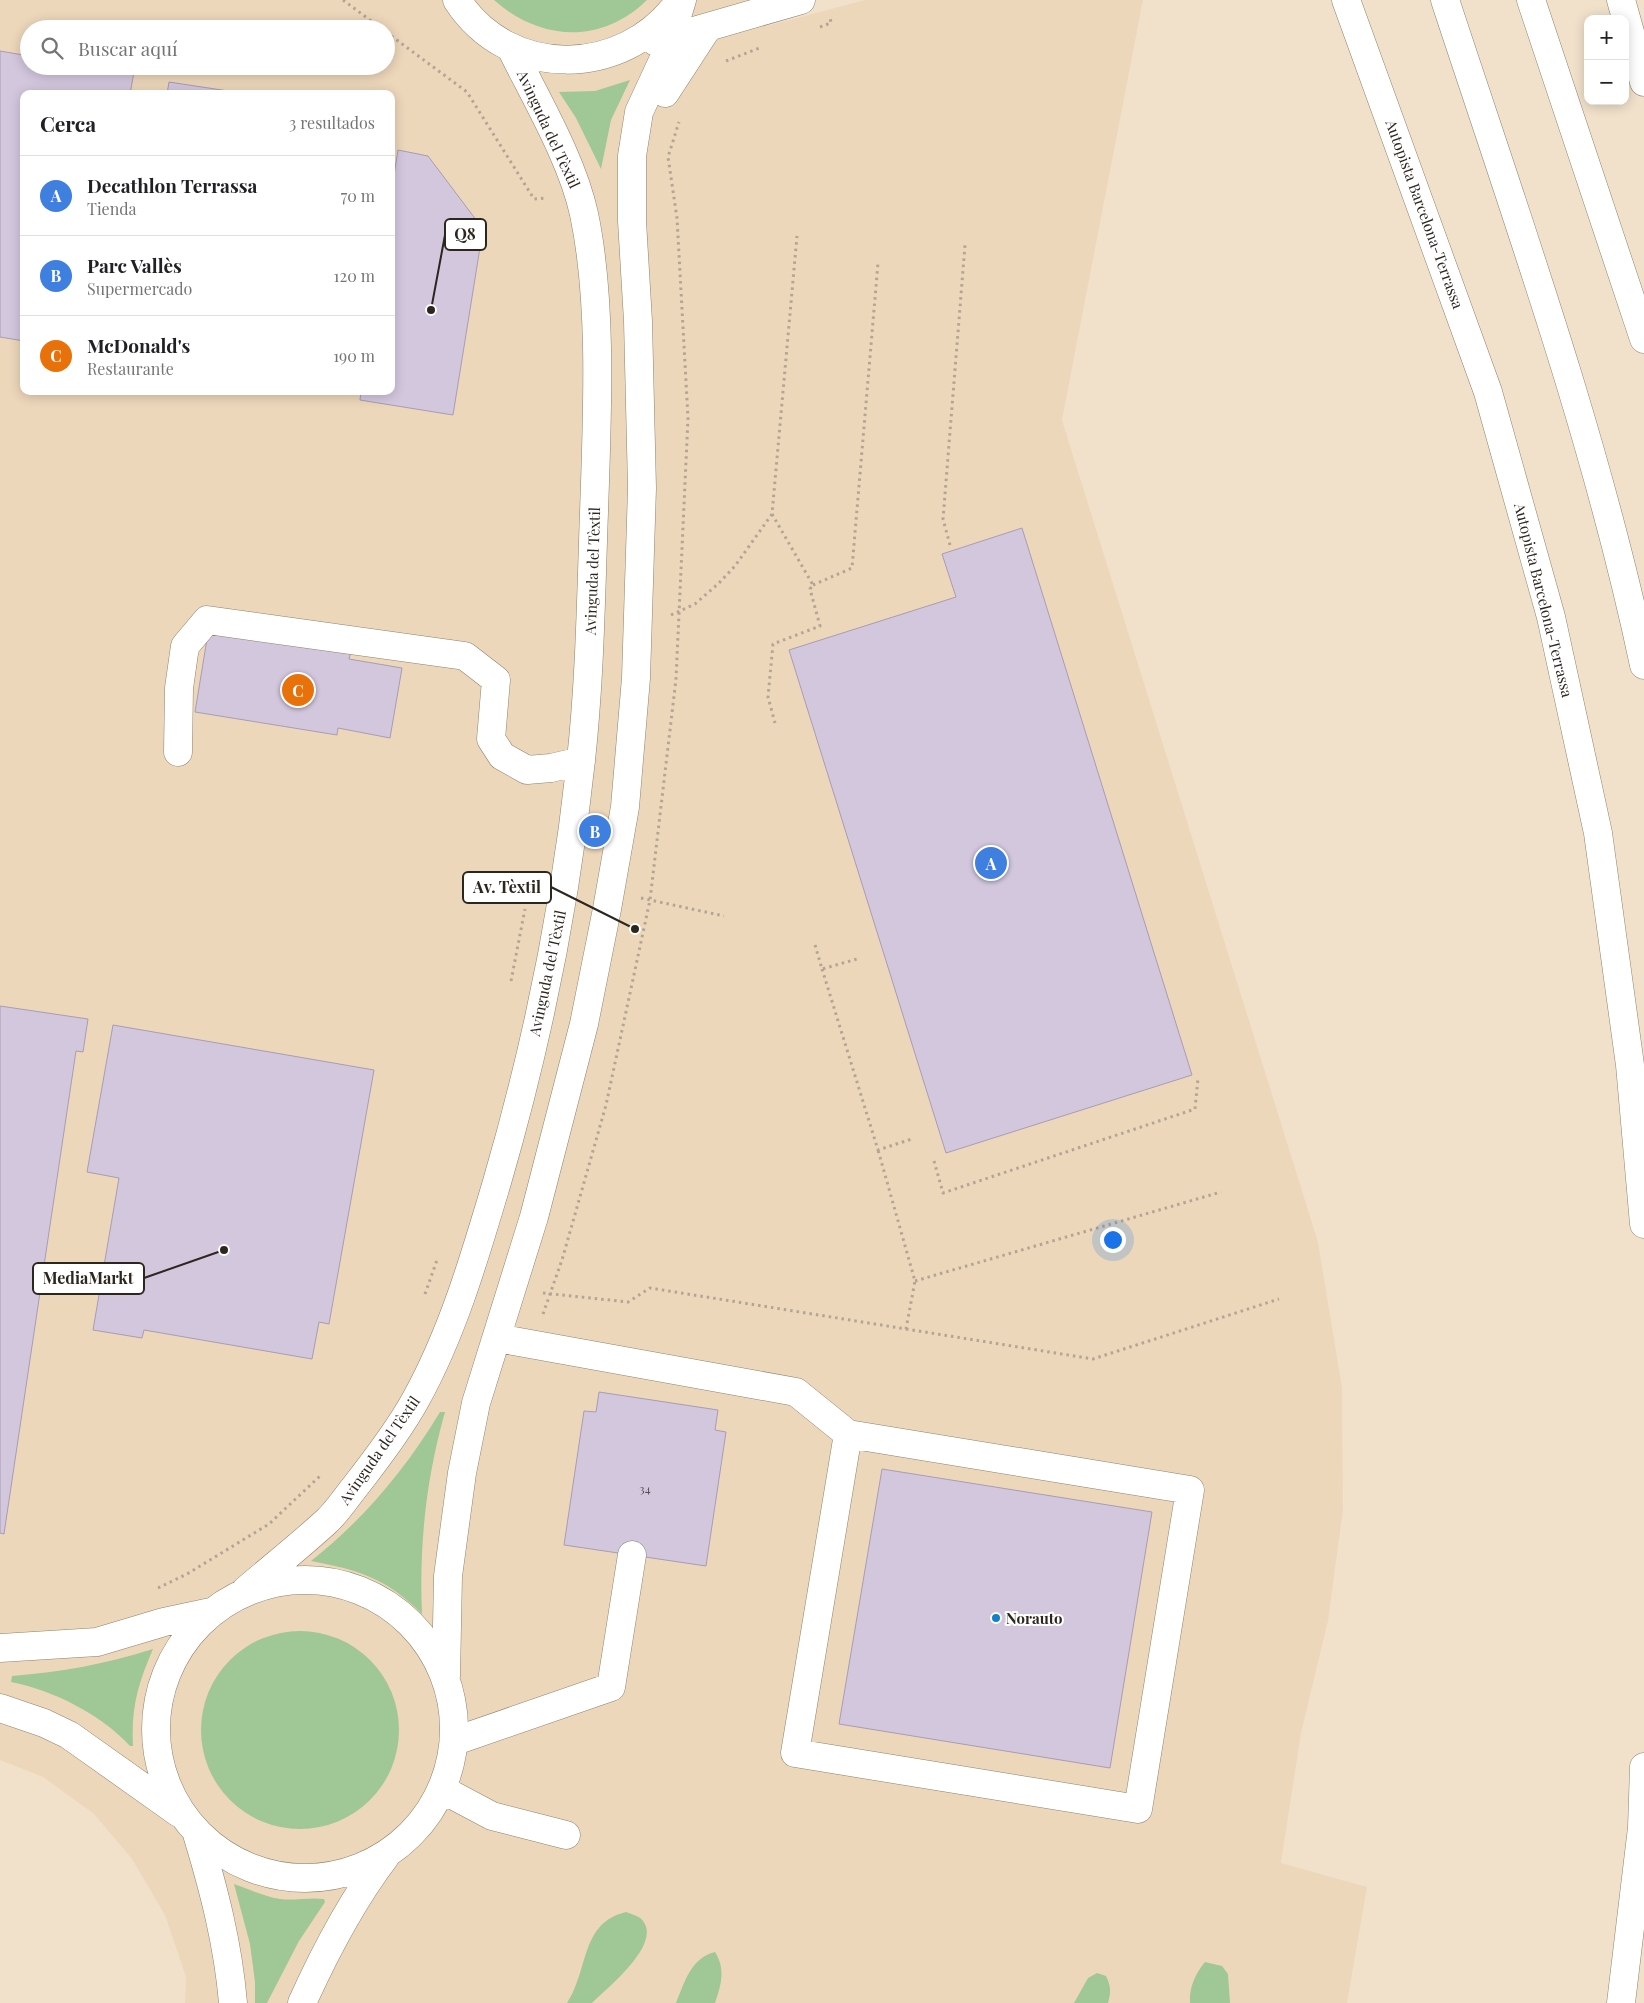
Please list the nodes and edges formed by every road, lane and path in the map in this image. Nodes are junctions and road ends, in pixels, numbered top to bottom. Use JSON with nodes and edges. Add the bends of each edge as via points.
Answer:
{"nodes":[{"id":1,"x":343,"y":0,"type":"edge"},
{"id":2,"x":434,"y":0,"type":"edge"},
{"id":3,"x":681,"y":0,"type":"edge"},
{"id":4,"x":801,"y":0,"type":"edge"},
{"id":5,"x":1346,"y":0,"type":"edge"},
{"id":6,"x":1445,"y":0,"type":"edge"},
{"id":7,"x":1531,"y":0,"type":"edge"},
{"id":8,"x":1621,"y":0,"type":"edge"},
{"id":9,"x":462,"y":7,"type":"edge"},
{"id":10,"x":370,"y":20,"type":"edge"},
{"id":11,"x":708,"y":27,"type":"junction"},
{"id":12,"x":395,"y":39,"type":"edge"},
{"id":13,"x":670,"y":39,"type":"junction"},
{"id":14,"x":511,"y":48,"type":"junction"},
{"id":15,"x":622,"y":49,"type":"junction"},
{"id":16,"x":1644,"y":82,"type":"edge"},
{"id":17,"x":635,"y":139,"type":"junction"},
{"id":18,"x":578,"y":194,"type":"junction"},
{"id":19,"x":796,"y":236,"type":"dead end"},
{"id":20,"x":964,"y":245,"type":"dead end"},
{"id":21,"x":878,"y":263,"type":"dead end"},
{"id":22,"x":1644,"y":340,"type":"edge"},
{"id":23,"x":772,"y":514,"type":"junction"},
{"id":24,"x":950,"y":545,"type":"dead end"},
{"id":25,"x":813,"y":585,"type":"junction"},
{"id":26,"x":668,"y":617,"type":"dead end"},
{"id":27,"x":1644,"y":665,"type":"edge"},
{"id":28,"x":775,"y":723,"type":"dead end"},
{"id":29,"x":178,"y":752,"type":"dead end"},
{"id":30,"x":581,"y":761,"type":"junction"},
{"id":31,"x":526,"y":902,"type":"dead end"},
{"id":32,"x":815,"y":945,"type":"dead end"},
{"id":33,"x":857,"y":958,"type":"dead end"},
{"id":34,"x":822,"y":969,"type":"junction"},
{"id":35,"x":510,"y":989,"type":"dead end"},
{"id":36,"x":1198,"y":1079,"type":"dead end"},
{"id":37,"x":912,"y":1139,"type":"dead end"},
{"id":38,"x":878,"y":1150,"type":"junction"},
{"id":39,"x":934,"y":1162,"type":"dead end"},
{"id":40,"x":1221,"y":1192,"type":"dead end"},
{"id":41,"x":1644,"y":1224,"type":"edge"},
{"id":42,"x":438,"y":1258,"type":"dead end"},
{"id":43,"x":915,"y":1281,"type":"junction"},
{"id":44,"x":535,"y":1293,"type":"dead end"},
{"id":45,"x":1278,"y":1298,"type":"dead end"},
{"id":46,"x":422,"y":1303,"type":"dead end"},
{"id":47,"x":906,"y":1329,"type":"junction"},
{"id":48,"x":497,"y":1338,"type":"junction"},
{"id":49,"x":848,"y":1434,"type":"junction"},
{"id":50,"x":632,"y":1555,"type":"dead end"},
{"id":51,"x":246,"y":1590,"type":"junction"},
{"id":52,"x":211,"y":1612,"type":"junction"},
{"id":53,"x":0,"y":1648,"type":"edge"},
{"id":54,"x":446,"y":1676,"type":"junction"},
{"id":55,"x":0,"y":1708,"type":"edge"},
{"id":56,"x":455,"y":1741,"type":"junction"},
{"id":57,"x":1644,"y":1767,"type":"edge"},
{"id":58,"x":443,"y":1790,"type":"junction"},
{"id":59,"x":189,"y":1824,"type":"junction"},
{"id":60,"x":566,"y":1835,"type":"dead end"},
{"id":61,"x":388,"y":1854,"type":"junction"},
{"id":62,"x":233,"y":2003,"type":"edge"},
{"id":63,"x":302,"y":2003,"type":"edge"},
{"id":64,"x":1621,"y":2003,"type":"edge"}],
"edges":[{"from":1,"to":10,"type":"path"},
{"from":2,"to":9,"type":"main road"},
{"from":3,"to":13,"type":"main road"},
{"from":3,"to":15,"type":"main road","via":[[647,36]]},
{"from":4,"to":11,"type":"main road"},
{"from":5,"to":41,"type":"main road","name":"Autopista Barcelona-Terrassa","via":[[1488,392],[1551,617],[1598,833],[1630,1065]]},
{"from":6,"to":27,"type":"main road","via":[[1561,352],[1628,590]]},
{"from":7,"to":22,"type":"main road"},
{"from":8,"to":16,"type":"main road"},
{"from":9,"to":14,"type":"main road","via":[[489,35]]},
{"from":11,"to":13,"type":"main road"},
{"from":11,"to":17,"type":"main road","via":[[679,69],[648,126]]},
{"from":12,"to":18,"type":"path","via":[[467,92],[534,199]]},
{"from":13,"to":15,"type":"main road"},
{"from":13,"to":17,"type":"main road","via":[[639,112]]},
{"from":14,"to":15,"type":"main road","via":[[547,59],[586,60]]},
{"from":14,"to":18,"type":"main road","name":"Avinguda del Tèxtil","via":[[570,170]]},
{"from":17,"to":48,"type":"main road","via":[[632,220],[642,488],[636,678],[625,807],[584,1024],[534,1217]]},
{"from":18,"to":30,"type":"main road","name":"Avinguda del Tèxtil","via":[[589,244],[596,351],[595,481]]},
{"from":19,"to":23,"type":"path"},
{"from":20,"to":24,"type":"path","via":[[943,519]]},
{"from":21,"to":25,"type":"path","via":[[852,568]]},
{"from":23,"to":25,"type":"path"},
{"from":23,"to":26,"type":"path","via":[[719,583],[695,604]]},
{"from":25,"to":28,"type":"path","via":[[810,589],[820,626],[773,644],[768,697]]},
{"from":29,"to":30,"type":"main road","via":[[179,688],[185,646],[207,620],[465,656],[496,680],[491,740],[502,756],[527,770]]},
{"from":30,"to":51,"type":"main road","name":"Avinguda del Tèxtil","via":[[555,942],[513,1128],[479,1244],[445,1336],[416,1400],[371,1466],[331,1517]]},
{"from":31,"to":35,"type":"path"},
{"from":32,"to":34,"type":"path"},
{"from":33,"to":34,"type":"path"},
{"from":34,"to":38,"type":"path"},
{"from":36,"to":39,"type":"path","via":[[1195,1109],[943,1193]]},
{"from":37,"to":38,"type":"path"},
{"from":38,"to":43,"type":"path"},
{"from":40,"to":43,"type":"path"},
{"from":42,"to":46,"type":"path"},
{"from":43,"to":47,"type":"path"},
{"from":44,"to":47,"type":"path","via":[[628,1302],[650,1288]]},
{"from":45,"to":47,"type":"path","via":[[1093,1359]]},
{"from":48,"to":49,"type":"main road","via":[[796,1392]]},
{"from":48,"to":54,"type":"main road","via":[[476,1403],[462,1472],[448,1576]]},
{"from":49,"to":49,"type":"main road","via":[[1190,1490],[1138,1809],[795,1753]]},
{"from":50,"to":56,"type":"main road","via":[[611,1687]]},
{"from":51,"to":52,"type":"main road"},
{"from":51,"to":54,"type":"main road","via":[[293,1578],[342,1583],[386,1601],[422,1634]]},
{"from":52,"to":53,"type":"main road","via":[[97,1642]]},
{"from":52,"to":59,"type":"main road","via":[[181,1645],[162,1685],[155,1730],[161,1774]]},
{"from":54,"to":56,"type":"main road","via":[[454,1708]]},
{"from":55,"to":59,"type":"main road","via":[[69,1735]]},
{"from":56,"to":58,"type":"main road"},
{"from":57,"to":64,"type":"main road","via":[[1642,1828]]},
{"from":58,"to":60,"type":"main road","via":[[492,1816]]},
{"from":58,"to":61,"type":"main road","via":[[420,1826]]},
{"from":59,"to":61,"type":"main road","via":[[239,1864],[289,1879],[341,1876]]},
{"from":59,"to":62,"type":"main road","via":[[216,1897],[229,1959]]},
{"from":61,"to":63,"type":"main road","via":[[361,1889]]}]}
